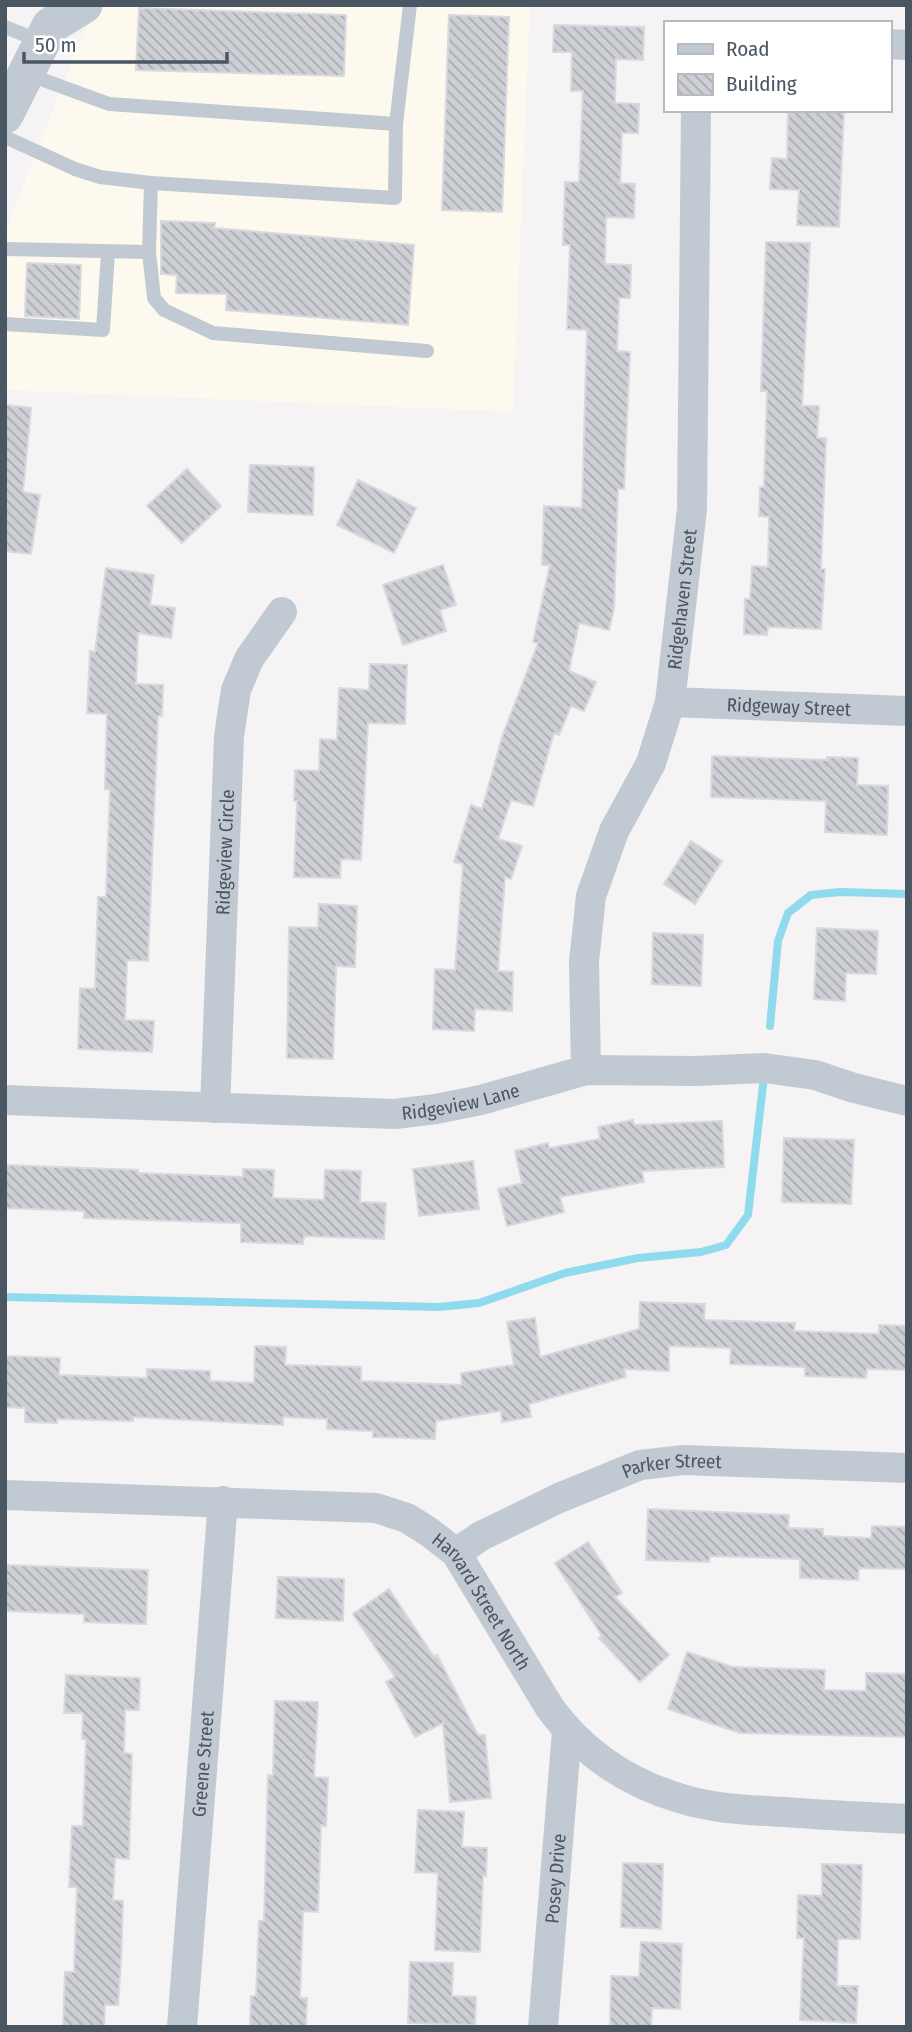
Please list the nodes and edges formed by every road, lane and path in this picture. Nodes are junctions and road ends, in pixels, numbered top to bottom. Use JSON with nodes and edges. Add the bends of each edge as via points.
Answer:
{"nodes":[{"id":1,"x":84,"y":5,"type":"edge"},
{"id":2,"x":410,"y":5,"type":"edge"},
{"id":3,"x":5,"y":27,"type":"edge"},
{"id":4,"x":41,"y":37,"type":"edge"},
{"id":5,"x":696,"y":112,"type":"edge"},
{"id":6,"x":5,"y":115,"type":"edge"},
{"id":7,"x":396,"y":124,"type":"junction"},
{"id":8,"x":5,"y":137,"type":"edge"},
{"id":9,"x":151,"y":183,"type":"junction"},
{"id":10,"x":5,"y":249,"type":"edge"},
{"id":11,"x":108,"y":252,"type":"junction"},
{"id":12,"x":149,"y":252,"type":"junction"},
{"id":13,"x":5,"y":324,"type":"edge"},
{"id":14,"x":427,"y":351,"type":"dead end"},
{"id":15,"x":282,"y":612,"type":"dead end"},
{"id":16,"x":670,"y":702,"type":"junction"},
{"id":17,"x":907,"y":711,"type":"edge"},
{"id":18,"x":586,"y":1070,"type":"junction"},
{"id":19,"x":5,"y":1100,"type":"edge"},
{"id":20,"x":907,"y":1101,"type":"edge"},
{"id":21,"x":215,"y":1108,"type":"junction"},
{"id":22,"x":907,"y":1468,"type":"edge"},
{"id":23,"x":5,"y":1495,"type":"edge"},
{"id":24,"x":223,"y":1501,"type":"junction"},
{"id":25,"x":456,"y":1553,"type":"junction"},
{"id":26,"x":567,"y":1731,"type":"junction"},
{"id":27,"x":907,"y":1819,"type":"edge"},
{"id":28,"x":182,"y":2027,"type":"edge"},
{"id":29,"x":543,"y":2027,"type":"edge"}],
"edges":[{"from":1,"to":4,"type":"street"},
{"from":2,"to":7,"type":"lane"},
{"from":3,"to":4,"type":"lane"},
{"from":4,"to":6,"type":"street"},
{"from":4,"to":7,"type":"lane","via":[[109,104]]},
{"from":5,"to":16,"type":"street","name":"Ridgehaven Street","via":[[692,509]]},
{"from":7,"to":9,"type":"lane","via":[[395,198]]},
{"from":8,"to":9,"type":"lane","via":[[100,177]]},
{"from":9,"to":12,"type":"lane"},
{"from":10,"to":11,"type":"lane"},
{"from":11,"to":12,"type":"lane"},
{"from":11,"to":13,"type":"lane","via":[[103,330]]},
{"from":12,"to":14,"type":"lane","via":[[154,298],[163,310],[213,333]]},
{"from":15,"to":21,"type":"street","name":"Ridgeview Circle","via":[[249,659],[236,690],[231,724]]},
{"from":16,"to":17,"type":"street","name":"Ridgeway Street"},
{"from":16,"to":18,"type":"street","name":"Ridgehaven Street","via":[[651,763],[614,831],[591,896],[584,962]]},
{"from":18,"to":20,"type":"street","name":"Ridgeview Lane","via":[[764,1068],[816,1075]]},
{"from":18,"to":21,"type":"street","name":"Ridgeview Lane","via":[[481,1100],[395,1114]]},
{"from":19,"to":21,"type":"street","name":"Ridgeview Lane"},
{"from":22,"to":25,"type":"street","name":"Parker Street","via":[[684,1460],[640,1465],[559,1498]]},
{"from":23,"to":24,"type":"street","name":"Harvard Street North"},
{"from":24,"to":25,"type":"street","name":"Harvard Street North","via":[[376,1508],[407,1518]]},
{"from":24,"to":28,"type":"street","name":"Greene Street"},
{"from":25,"to":26,"type":"street","name":"Harvard Street North"},
{"from":26,"to":27,"type":"street","name":"Harvard Street North","via":[[626,1776],[679,1799],[736,1810]]},
{"from":26,"to":29,"type":"street","name":"Posey Drive"}]}
